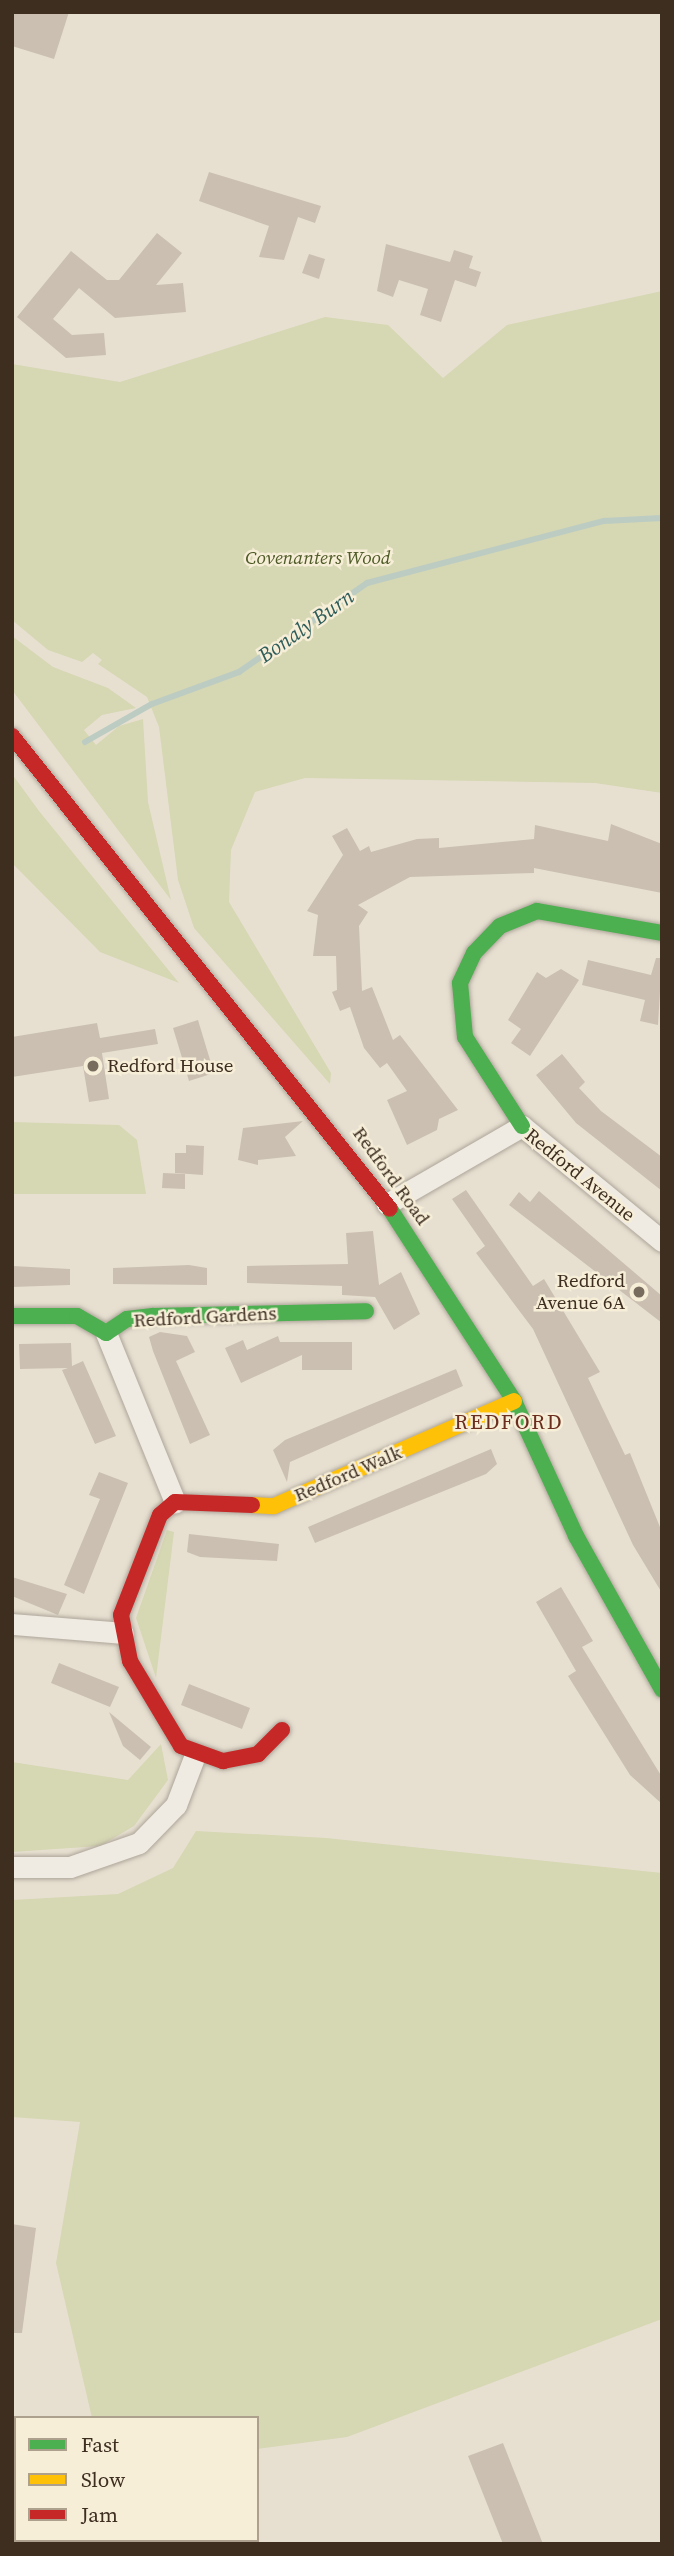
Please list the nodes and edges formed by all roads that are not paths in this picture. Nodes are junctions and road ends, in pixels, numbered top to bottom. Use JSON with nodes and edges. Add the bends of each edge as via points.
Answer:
{"nodes":[{"id":1,"x":12,"y":736,"type":"edge"},
{"id":2,"x":662,"y":933,"type":"edge"},
{"id":3,"x":523,"y":1126,"type":"junction"},
{"id":4,"x":387,"y":1204,"type":"junction"},
{"id":5,"x":662,"y":1241,"type":"edge"},
{"id":6,"x":366,"y":1313,"type":"dead end"},
{"id":7,"x":12,"y":1316,"type":"edge"},
{"id":8,"x":106,"y":1333,"type":"junction"},
{"id":9,"x":514,"y":1401,"type":"junction"},
{"id":10,"x":175,"y":1502,"type":"junction"},
{"id":11,"x":12,"y":1624,"type":"edge"},
{"id":12,"x":122,"y":1633,"type":"junction"},
{"id":13,"x":662,"y":1689,"type":"edge"},
{"id":14,"x":282,"y":1730,"type":"dead end"},
{"id":15,"x":195,"y":1755,"type":"junction"},
{"id":16,"x":12,"y":1867,"type":"edge"}],
"edges":[{"from":1,"to":4,"type":"street","name":"Redford Road"},
{"from":2,"to":3,"type":"street","via":[[537,911],[499,926],[474,953],[460,983],[466,1037]]},
{"from":3,"to":4,"type":"street","name":"Redford Avenue"},
{"from":3,"to":5,"type":"street","name":"Redford Avenue"},
{"from":4,"to":9,"type":"street","name":"Redford Road"},
{"from":6,"to":8,"type":"street","name":"Redford Gardens","via":[[153,1316],[127,1319]]},
{"from":7,"to":8,"type":"street","name":"Redford Gardens","via":[[77,1316]]},
{"from":8,"to":10,"type":"street"},
{"from":9,"to":10,"type":"street","name":"Redford Walk","via":[[274,1506]]},
{"from":9,"to":13,"type":"street","name":"Redford Road","via":[[576,1536]]},
{"from":10,"to":12,"type":"street","via":[[160,1515],[124,1600]]},
{"from":11,"to":12,"type":"street"},
{"from":12,"to":15,"type":"street","via":[[161,1721]]},
{"from":14,"to":15,"type":"street","via":[[271,1745],[241,1760]]},
{"from":15,"to":16,"type":"street","via":[[176,1805],[139,1843],[70,1867]]}]}
